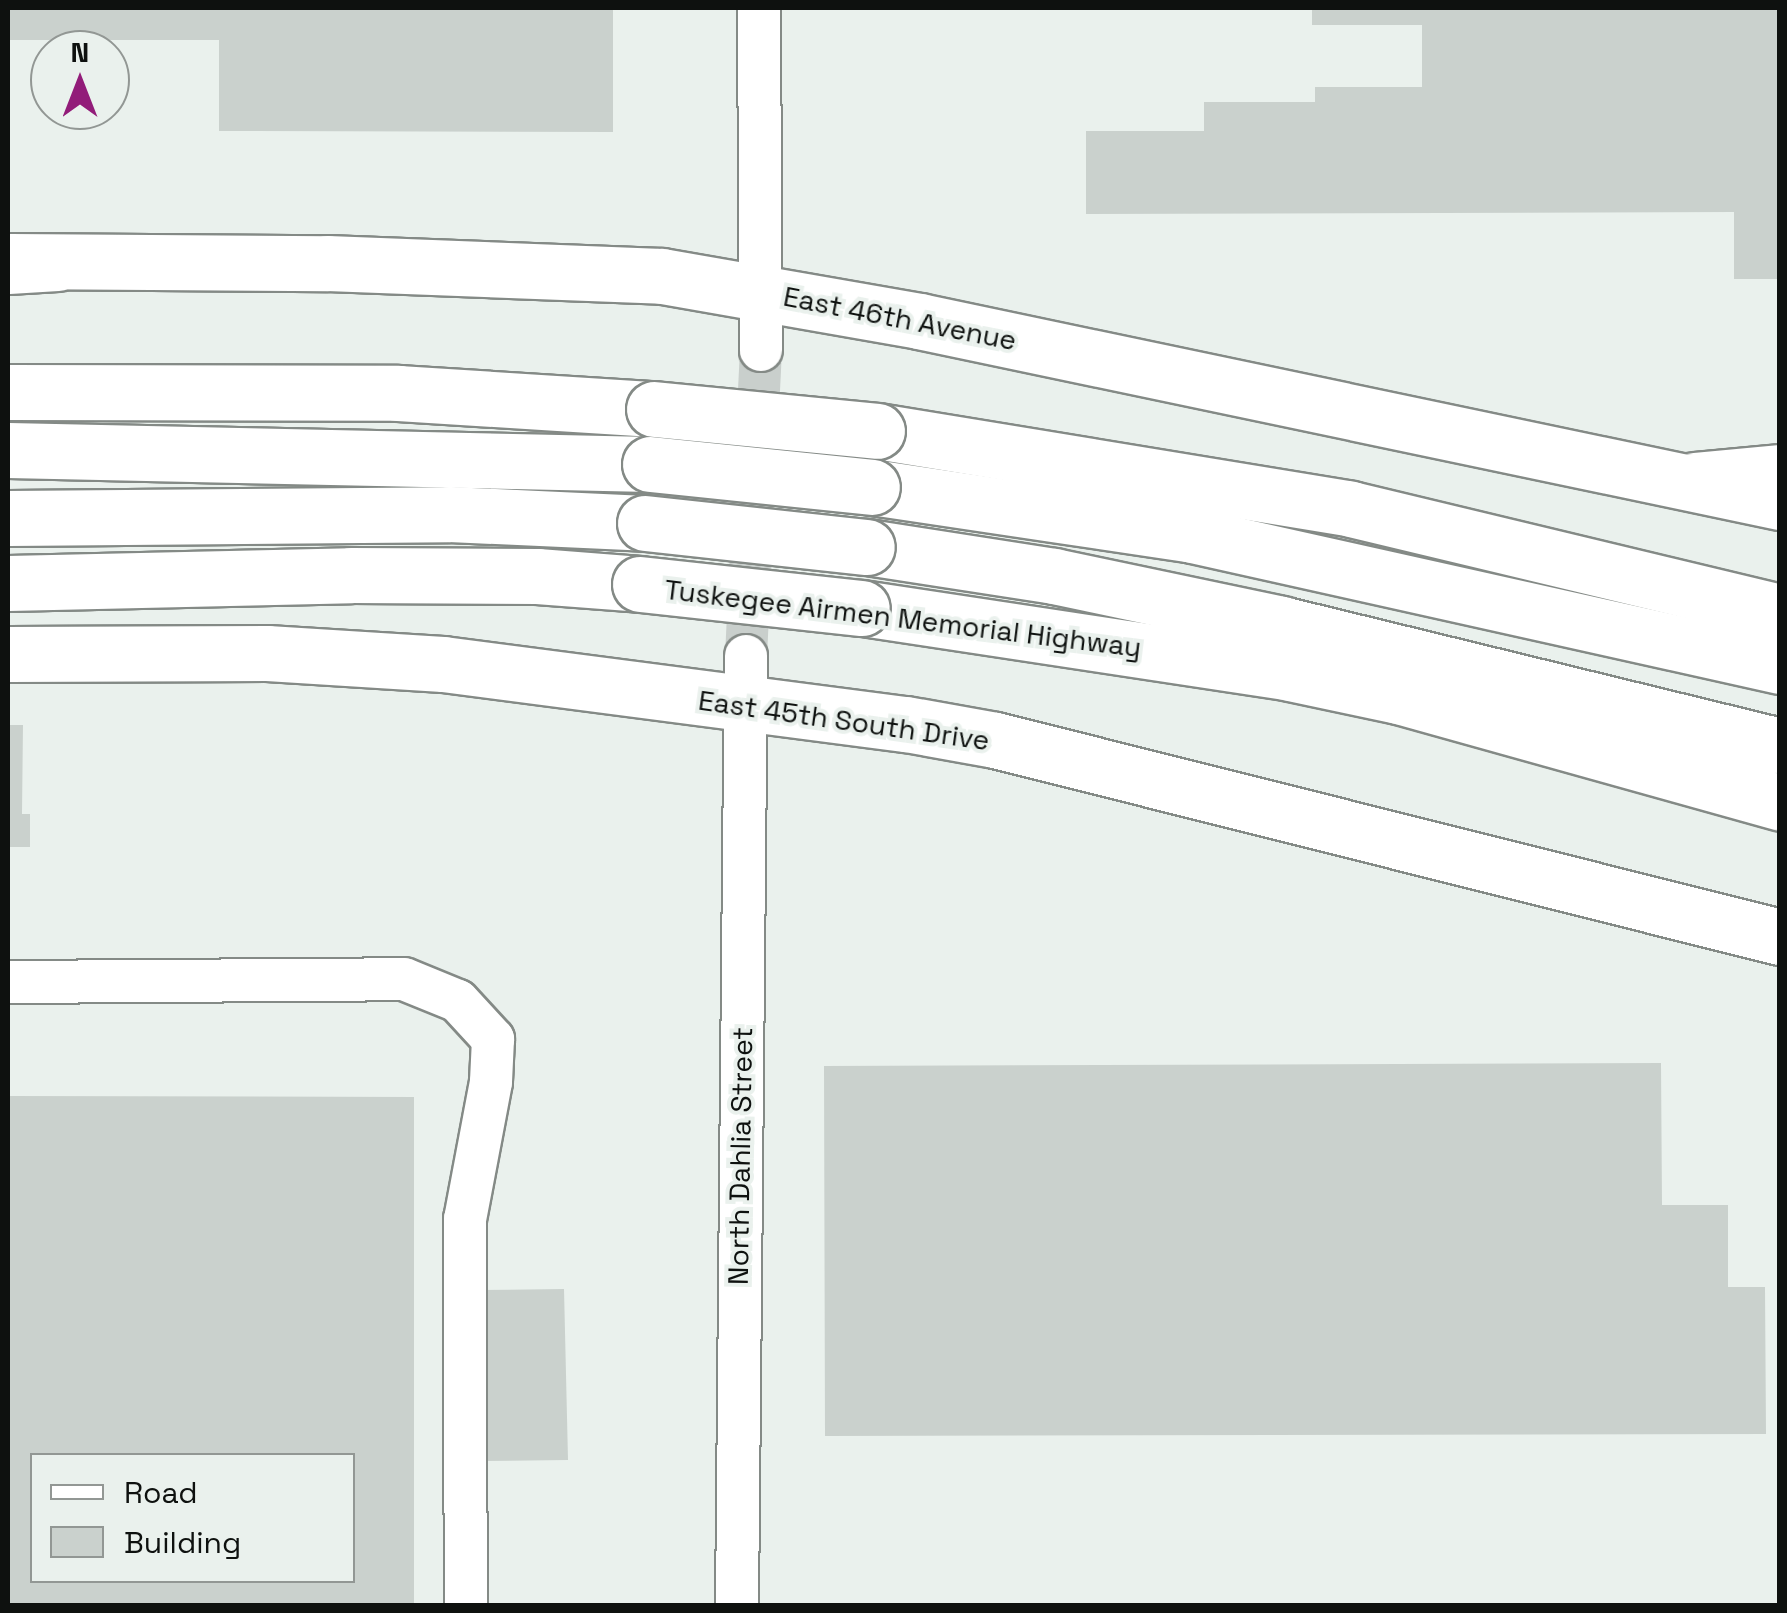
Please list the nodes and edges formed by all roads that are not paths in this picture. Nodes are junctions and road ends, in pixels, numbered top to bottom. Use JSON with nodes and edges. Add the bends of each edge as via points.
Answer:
{"nodes":[{"id":1,"x":759,"y":8,"type":"edge"},
{"id":2,"x":24,"y":263,"type":"edge"},
{"id":3,"x":761,"y":290,"type":"junction"},
{"id":4,"x":761,"y":350,"type":"tunnel mouth"},
{"id":5,"x":8,"y":392,"type":"edge"},
{"id":6,"x":8,"y":450,"type":"edge"},
{"id":7,"x":1780,"y":466,"type":"edge"},
{"id":8,"x":1664,"y":477,"type":"junction"},
{"id":9,"x":1780,"y":502,"type":"edge"},
{"id":10,"x":8,"y":518,"type":"edge"},
{"id":11,"x":1631,"y":576,"type":"junction"},
{"id":12,"x":8,"y":583,"type":"edge"},
{"id":13,"x":1780,"y":604,"type":"edge"},
{"id":14,"x":1780,"y":612,"type":"edge"},
{"id":15,"x":8,"y":654,"type":"edge"},
{"id":16,"x":1780,"y":666,"type":"edge"},
{"id":17,"x":746,"y":682,"type":"junction"},
{"id":18,"x":1780,"y":746,"type":"edge"},
{"id":19,"x":1780,"y":803,"type":"edge"},
{"id":20,"x":1780,"y":938,"type":"edge"},
{"id":21,"x":8,"y":982,"type":"edge"},
{"id":22,"x":466,"y":1606,"type":"edge"},
{"id":23,"x":737,"y":1606,"type":"edge"}],
"edges":[{"from":1,"to":3,"type":"street"},
{"from":2,"to":3,"type":"main road","name":"East 46th Avenue","via":[[537,268]]},
{"from":3,"to":4,"type":"street"},
{"from":3,"to":8,"type":"main road","name":"East 46th Avenue"},
{"from":5,"to":11,"type":"main road","bridge":true,"via":[[398,393],[877,431],[1352,510]]},
{"from":6,"to":16,"type":"main road","bridge":true,"via":[[650,464],[872,487],[1192,535]]},
{"from":7,"to":8,"type":"street","name":"East 46th Avenue"},
{"from":8,"to":9,"type":"main road"},
{"from":10,"to":18,"type":"main road","bridge":true,"via":[[448,514],[645,523],[867,547],[1054,576],[1281,624]]},
{"from":11,"to":13,"type":"main road"},
{"from":11,"to":14,"type":"main road"},
{"from":12,"to":19,"type":"main road","name":"Tuskegee Airmen Memorial Highway","bridge":true,"via":[[537,576],[862,608],[1308,676]]},
{"from":15,"to":17,"type":"main road","name":"East 45th South Drive","via":[[267,652]]},
{"from":17,"to":20,"type":"main road","name":"East 45th South Drive"},
{"from":17,"to":23,"type":"street","name":"North Dahlia Street"},
{"from":21,"to":22,"type":"street","via":[[404,978],[458,1001],[493,1039],[464,1239]]}]}
